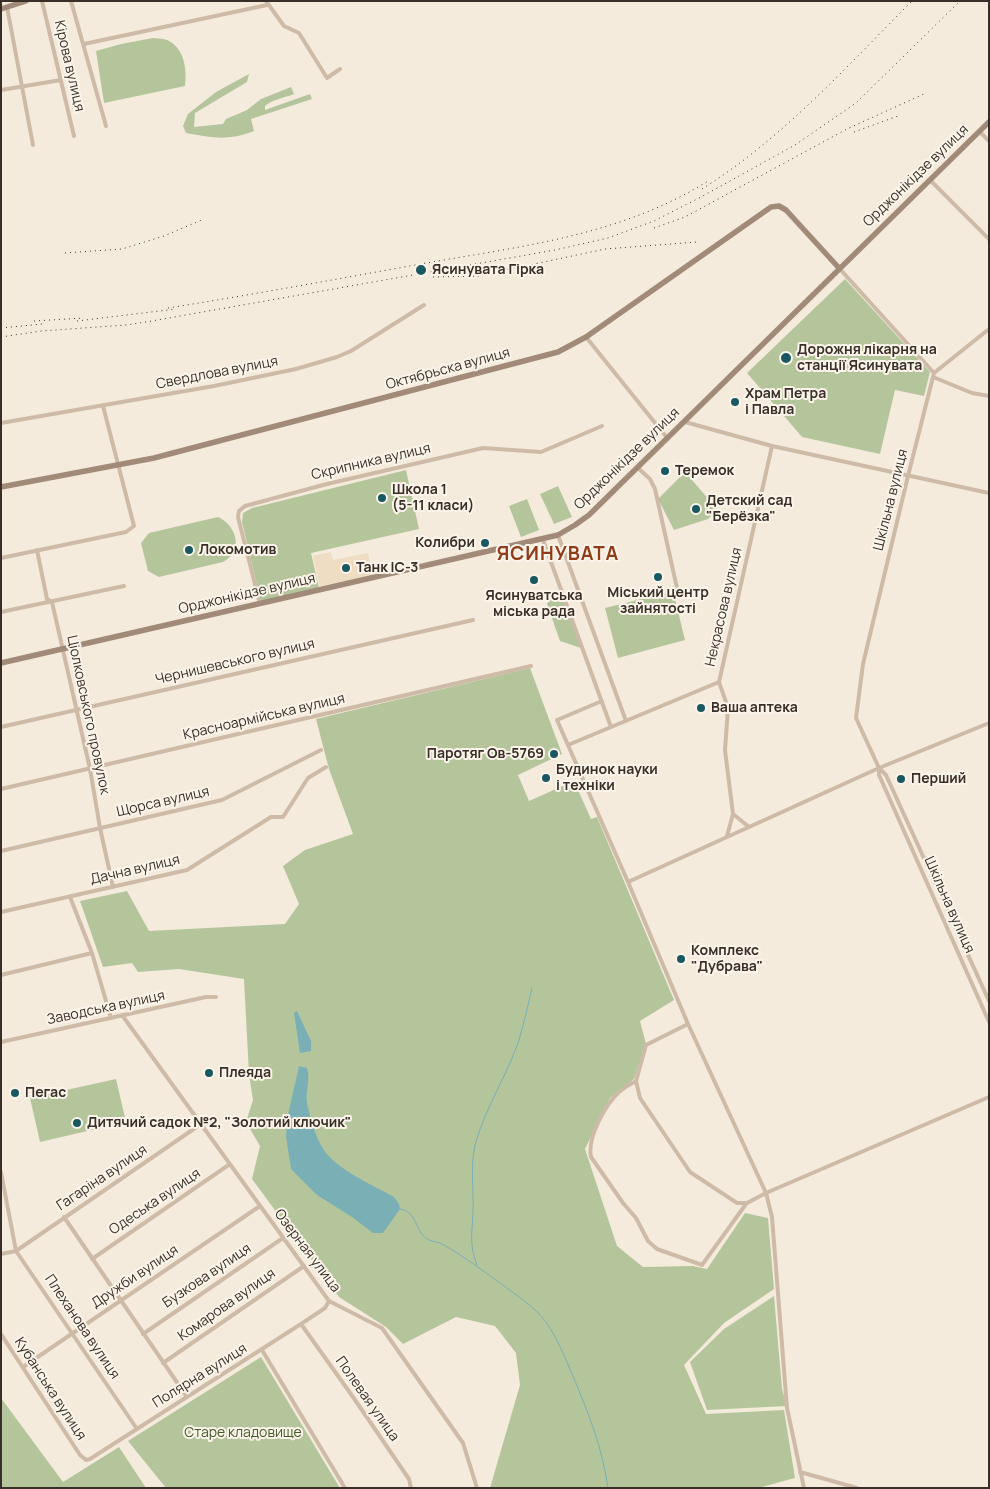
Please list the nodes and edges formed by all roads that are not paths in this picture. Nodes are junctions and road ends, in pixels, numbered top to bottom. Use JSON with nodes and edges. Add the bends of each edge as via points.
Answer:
{"nodes":[{"id":1,"x":26,"y":1,"type":"edge"},
{"id":2,"x":42,"y":1,"type":"edge"},
{"id":3,"x":71,"y":1,"type":"edge"},
{"id":4,"x":266,"y":3,"type":"edge"},
{"id":5,"x":4,"y":8,"type":"edge"},
{"id":6,"x":84,"y":44,"type":"junction"},
{"id":7,"x":340,"y":69,"type":"dead end"},
{"id":8,"x":61,"y":80,"type":"junction"},
{"id":9,"x":22,"y":87,"type":"junction"},
{"id":10,"x":1,"y":90,"type":"edge"},
{"id":11,"x":989,"y":122,"type":"edge"},
{"id":12,"x":106,"y":126,"type":"dead end"},
{"id":13,"x":979,"y":131,"type":"junction"},
{"id":14,"x":74,"y":136,"type":"dead end"},
{"id":15,"x":989,"y":141,"type":"edge"},
{"id":16,"x":34,"y":145,"type":"dead end"},
{"id":17,"x":930,"y":180,"type":"junction"},
{"id":18,"x":989,"y":239,"type":"edge"},
{"id":19,"x":839,"y":268,"type":"junction"},
{"id":20,"x":424,"y":305,"type":"dead end"},
{"id":21,"x":989,"y":329,"type":"edge"},
{"id":22,"x":586,"y":337,"type":"junction"},
{"id":23,"x":934,"y":375,"type":"junction"},
{"id":24,"x":989,"y":396,"type":"edge"},
{"id":25,"x":103,"y":406,"type":"junction"},
{"id":26,"x":685,"y":422,"type":"junction"},
{"id":27,"x":1,"y":423,"type":"edge"},
{"id":28,"x":602,"y":426,"type":"dead end"},
{"id":29,"x":668,"y":439,"type":"junction"},
{"id":30,"x":772,"y":446,"type":"junction"},
{"id":31,"x":119,"y":466,"type":"junction"},
{"id":32,"x":638,"y":468,"type":"junction"},
{"id":33,"x":908,"y":476,"type":"junction"},
{"id":34,"x":1,"y":488,"type":"edge"},
{"id":35,"x":989,"y":493,"type":"edge"},
{"id":36,"x":558,"y":535,"type":"junction"},
{"id":37,"x":543,"y":540,"type":"junction"},
{"id":38,"x":37,"y":550,"type":"junction"},
{"id":39,"x":1,"y":558,"type":"edge"},
{"id":40,"x":124,"y":586,"type":"dead end"},
{"id":41,"x":678,"y":588,"type":"dead end"},
{"id":42,"x":52,"y":602,"type":"junction"},
{"id":43,"x":260,"y":604,"type":"junction"},
{"id":44,"x":1,"y":612,"type":"edge"},
{"id":45,"x":473,"y":620,"type":"dead end"},
{"id":46,"x":63,"y":649,"type":"junction"},
{"id":47,"x":1,"y":663,"type":"edge"},
{"id":48,"x":531,"y":666,"type":"dead end"},
{"id":49,"x":719,"y":682,"type":"junction"},
{"id":50,"x":602,"y":701,"type":"junction"},
{"id":51,"x":77,"y":710,"type":"junction"},
{"id":52,"x":626,"y":721,"type":"junction"},
{"id":53,"x":989,"y":723,"type":"edge"},
{"id":54,"x":611,"y":727,"type":"junction"},
{"id":55,"x":1,"y":728,"type":"edge"},
{"id":56,"x":568,"y":745,"type":"junction"},
{"id":57,"x":321,"y":750,"type":"dead end"},
{"id":58,"x":326,"y":766,"type":"dead end"},
{"id":59,"x":90,"y":768,"type":"junction"},
{"id":60,"x":879,"y":768,"type":"junction"},
{"id":61,"x":1,"y":789,"type":"edge"},
{"id":62,"x":733,"y":814,"type":"junction"},
{"id":63,"x":749,"y":827,"type":"junction"},
{"id":64,"x":100,"y":828,"type":"junction"},
{"id":65,"x":727,"y":836,"type":"junction"},
{"id":66,"x":1,"y":851,"type":"edge"},
{"id":67,"x":628,"y":882,"type":"junction"},
{"id":68,"x":113,"y":887,"type":"junction"},
{"id":69,"x":70,"y":897,"type":"junction"},
{"id":70,"x":1,"y":912,"type":"edge"},
{"id":71,"x":92,"y":953,"type":"junction"},
{"id":72,"x":1,"y":975,"type":"edge"},
{"id":73,"x":216,"y":997,"type":"dead end"},
{"id":74,"x":989,"y":1001,"type":"edge"},
{"id":75,"x":986,"y":1011,"type":"edge"},
{"id":76,"x":122,"y":1015,"type":"junction"},
{"id":77,"x":111,"y":1018,"type":"junction"},
{"id":78,"x":989,"y":1022,"type":"edge"},
{"id":79,"x":688,"y":1024,"type":"junction"},
{"id":80,"x":1,"y":1042,"type":"edge"},
{"id":81,"x":636,"y":1081,"type":"junction"},
{"id":82,"x":989,"y":1097,"type":"edge"},
{"id":83,"x":201,"y":1124,"type":"junction"},
{"id":84,"x":230,"y":1164,"type":"junction"},
{"id":85,"x":1,"y":1172,"type":"edge"},
{"id":86,"x":2,"y":1182,"type":"edge"},
{"id":87,"x":766,"y":1193,"type":"junction"},
{"id":88,"x":746,"y":1204,"type":"junction"},
{"id":89,"x":260,"y":1206,"type":"junction"},
{"id":90,"x":64,"y":1217,"type":"junction"},
{"id":91,"x":283,"y":1238,"type":"junction"},
{"id":92,"x":16,"y":1251,"type":"junction"},
{"id":93,"x":1,"y":1254,"type":"edge"},
{"id":94,"x":92,"y":1259,"type":"junction"},
{"id":95,"x":304,"y":1266,"type":"junction"},
{"id":96,"x":120,"y":1300,"type":"junction"},
{"id":97,"x":329,"y":1301,"type":"junction"},
{"id":98,"x":301,"y":1324,"type":"junction"},
{"id":99,"x":72,"y":1333,"type":"junction"},
{"id":100,"x":1,"y":1334,"type":"edge"},
{"id":101,"x":143,"y":1334,"type":"junction"},
{"id":102,"x":262,"y":1350,"type":"junction"},
{"id":103,"x":163,"y":1363,"type":"junction"},
{"id":104,"x":23,"y":1367,"type":"junction"},
{"id":105,"x":187,"y":1397,"type":"junction"},
{"id":106,"x":137,"y":1429,"type":"junction"},
{"id":107,"x":80,"y":1455,"type":"joint"},
{"id":108,"x":800,"y":1472,"type":"junction"},
{"id":109,"x":345,"y":1488,"type":"edge"},
{"id":110,"x":411,"y":1488,"type":"edge"},
{"id":111,"x":476,"y":1488,"type":"edge"},
{"id":112,"x":804,"y":1488,"type":"edge"},
{"id":113,"x":857,"y":1488,"type":"edge"}],
"edges":[{"from":1,"to":5,"type":"main road"},
{"from":2,"to":8,"type":"street","name":"Кірова вулиця"},
{"from":3,"to":6,"type":"street"},
{"from":4,"to":6,"type":"street"},
{"from":4,"to":7,"type":"street","via":[[284,26],[299,33],[327,78]]},
{"from":5,"to":9,"type":"street"},
{"from":6,"to":12,"type":"street"},
{"from":8,"to":9,"type":"street"},
{"from":8,"to":14,"type":"street","name":"Кірова вулиця"},
{"from":9,"to":10,"type":"street"},
{"from":9,"to":16,"type":"street"},
{"from":11,"to":13,"type":"main road","name":"Орджонікідзе вулиця"},
{"from":13,"to":15,"type":"street"},
{"from":13,"to":17,"type":"main road","name":"Орджонікідзе вулиця"},
{"from":17,"to":18,"type":"street"},
{"from":17,"to":19,"type":"main road","name":"Орджонікідзе вулиця"},
{"from":19,"to":22,"type":"main road","name":"Октябрьска вулиця","via":[[786,210],[779,206],[771,207]]},
{"from":19,"to":23,"type":"street"},
{"from":19,"to":26,"type":"main road","name":"Орджонікідзе вулиця"},
{"from":20,"to":25,"type":"street","name":"Свердлова вулиця","via":[[337,358],[259,377]]},
{"from":21,"to":23,"type":"street"},
{"from":22,"to":29,"type":"street"},
{"from":22,"to":31,"type":"main road","name":"Октябрьска вулиця","via":[[558,352]]},
{"from":23,"to":24,"type":"street","via":[[972,393]]},
{"from":23,"to":33,"type":"street","name":"Шкільна вулиця"},
{"from":25,"to":27,"type":"street","name":"Свердлова вулиця"},
{"from":25,"to":31,"type":"street"},
{"from":26,"to":29,"type":"main road","name":"Орджонікідзе вулиця"},
{"from":26,"to":30,"type":"street"},
{"from":28,"to":43,"type":"street","name":"Скрипника вулиця","via":[[541,452],[483,448],[245,506],[238,517]]},
{"from":29,"to":32,"type":"main road","name":"Орджонікідзе вулиця"},
{"from":30,"to":33,"type":"street"},
{"from":30,"to":49,"type":"street","name":"Некрасова вулиця"},
{"from":31,"to":34,"type":"main road","name":"Октябрьска вулиця"},
{"from":31,"to":38,"type":"street","via":[[134,526],[126,532]]},
{"from":32,"to":36,"type":"main road","name":"Орджонікідзе вулиця","via":[[589,514]]},
{"from":32,"to":41,"type":"street","via":[[655,489]]},
{"from":33,"to":35,"type":"street"},
{"from":33,"to":60,"type":"street","name":"Шкільна вулиця","via":[[863,664],[856,718]]},
{"from":36,"to":37,"type":"main road","name":"Орджонікідзе вулиця"},
{"from":36,"to":52,"type":"street"},
{"from":37,"to":43,"type":"main road","name":"Орджонікідзе вулиця"},
{"from":37,"to":50,"type":"street"},
{"from":38,"to":39,"type":"street"},
{"from":38,"to":42,"type":"street","name":"Ціолковського провулок","via":[[47,599]]},
{"from":40,"to":42,"type":"street"},
{"from":42,"to":44,"type":"street"},
{"from":42,"to":46,"type":"street","name":"Ціолковського провулок"},
{"from":43,"to":46,"type":"main road","name":"Орджонікідзе вулиця"},
{"from":45,"to":51,"type":"street","name":"Чернишевського вулиця"},
{"from":46,"to":47,"type":"main road","name":"Орджонікідзе вулиця"},
{"from":46,"to":51,"type":"street","name":"Ціолковського провулок"},
{"from":48,"to":59,"type":"street","name":"Красноармійська вулиця"},
{"from":49,"to":52,"type":"street"},
{"from":49,"to":62,"type":"street","name":"Некрасова вулиця","via":[[728,708],[725,750]]},
{"from":50,"to":54,"type":"street"},
{"from":50,"to":56,"type":"street","via":[[557,720]]},
{"from":51,"to":55,"type":"street","name":"Чернишевського вулиця"},
{"from":51,"to":59,"type":"street","name":"Ціолковського провулок"},
{"from":52,"to":54,"type":"street"},
{"from":53,"to":60,"type":"street"},
{"from":54,"to":56,"type":"street"},
{"from":56,"to":67,"type":"street"},
{"from":57,"to":64,"type":"street","name":"Щорса вулиця","via":[[222,800]]},
{"from":58,"to":68,"type":"street","name":"Дачна вулиця","via":[[308,778],[283,818],[271,817],[187,870]]},
{"from":59,"to":61,"type":"street","name":"Красноармійська вулиця"},
{"from":59,"to":64,"type":"street","name":"Ціолковського провулок"},
{"from":60,"to":63,"type":"street"},
{"from":60,"to":74,"type":"street","name":"Шкільна вулиця","via":[[886,775]]},
{"from":60,"to":75,"type":"street","name":"Шкільна вулиця","via":[[878,776]]},
{"from":62,"to":63,"type":"street"},
{"from":62,"to":65,"type":"street"},
{"from":63,"to":65,"type":"street"},
{"from":64,"to":66,"type":"street","name":"Щорса вулиця"},
{"from":64,"to":68,"type":"street","name":"Ціолковського провулок"},
{"from":65,"to":67,"type":"street"},
{"from":67,"to":79,"type":"street"},
{"from":68,"to":69,"type":"street","name":"Дачна вулиця"},
{"from":69,"to":70,"type":"street","name":"Дачна вулиця"},
{"from":69,"to":71,"type":"street"},
{"from":71,"to":72,"type":"street"},
{"from":71,"to":77,"type":"street"},
{"from":73,"to":76,"type":"street","name":"Заводська вулиця"},
{"from":75,"to":78,"type":"street","name":"Шкільна вулиця"},
{"from":76,"to":77,"type":"street","name":"Заводська вулиця"},
{"from":76,"to":83,"type":"street","name":"Озерная улица"},
{"from":77,"to":80,"type":"street","name":"Заводська вулиця"},
{"from":79,"to":81,"type":"street","via":[[646,1045]]},
{"from":79,"to":87,"type":"street"},
{"from":81,"to":88,"type":"street","via":[[640,1098],[690,1172],[737,1203]]},
{"from":81,"to":88,"type":"street","via":[[618,1093],[605,1110],[590,1150],[648,1241],[657,1249],[702,1265]]},
{"from":82,"to":87,"type":"street"},
{"from":83,"to":84,"type":"street","name":"Озерная улица"},
{"from":83,"to":90,"type":"street","name":"Гагаріна вулиця"},
{"from":84,"to":89,"type":"street","name":"Озерная улица"},
{"from":84,"to":94,"type":"street","name":"Одеська вулиця"},
{"from":85,"to":86,"type":"street"},
{"from":86,"to":92,"type":"street"},
{"from":87,"to":88,"type":"street"},
{"from":87,"to":108,"type":"street","via":[[772,1217],[787,1408]]},
{"from":89,"to":91,"type":"street","name":"Озерная улица"},
{"from":89,"to":96,"type":"street","name":"Дружби вулиця"},
{"from":90,"to":92,"type":"street","name":"Гагаріна вулиця"},
{"from":90,"to":94,"type":"street"},
{"from":91,"to":95,"type":"street","name":"Озерная улица"},
{"from":91,"to":101,"type":"street","name":"Бузкова вулиця"},
{"from":92,"to":93,"type":"street"},
{"from":92,"to":99,"type":"street","name":"Плеханова вулиця"},
{"from":94,"to":96,"type":"street"},
{"from":95,"to":97,"type":"street","name":"Озерная улица"},
{"from":95,"to":103,"type":"street","name":"Комарова вулиця"},
{"from":96,"to":99,"type":"street","name":"Дружби вулиця"},
{"from":96,"to":101,"type":"street"},
{"from":97,"to":98,"type":"street","name":"Полярна вулиця","via":[[325,1308]]},
{"from":97,"to":111,"type":"street","name":"Озерная улица","via":[[382,1328],[463,1443]]},
{"from":98,"to":102,"type":"street","name":"Полярна вулиця"},
{"from":98,"to":110,"type":"street","name":"Полевая улица","via":[[383,1441]]},
{"from":99,"to":104,"type":"street","name":"Дружби вулиця"},
{"from":99,"to":106,"type":"street","name":"Плеханова вулиця"},
{"from":100,"to":104,"type":"street","name":"Кубанська вулиця"},
{"from":101,"to":103,"type":"street"},
{"from":102,"to":105,"type":"street","name":"Полярна вулиця"},
{"from":102,"to":109,"type":"street"},
{"from":103,"to":105,"type":"street"},
{"from":104,"to":107,"type":"street","name":"Кубанська вулиця"},
{"from":105,"to":106,"type":"street","name":"Полярна вулиця"},
{"from":106,"to":107,"type":"street","name":"Полярна вулиця","via":[[90,1459],[83,1459]]},
{"from":108,"to":112,"type":"street"},
{"from":108,"to":113,"type":"street"}]}
